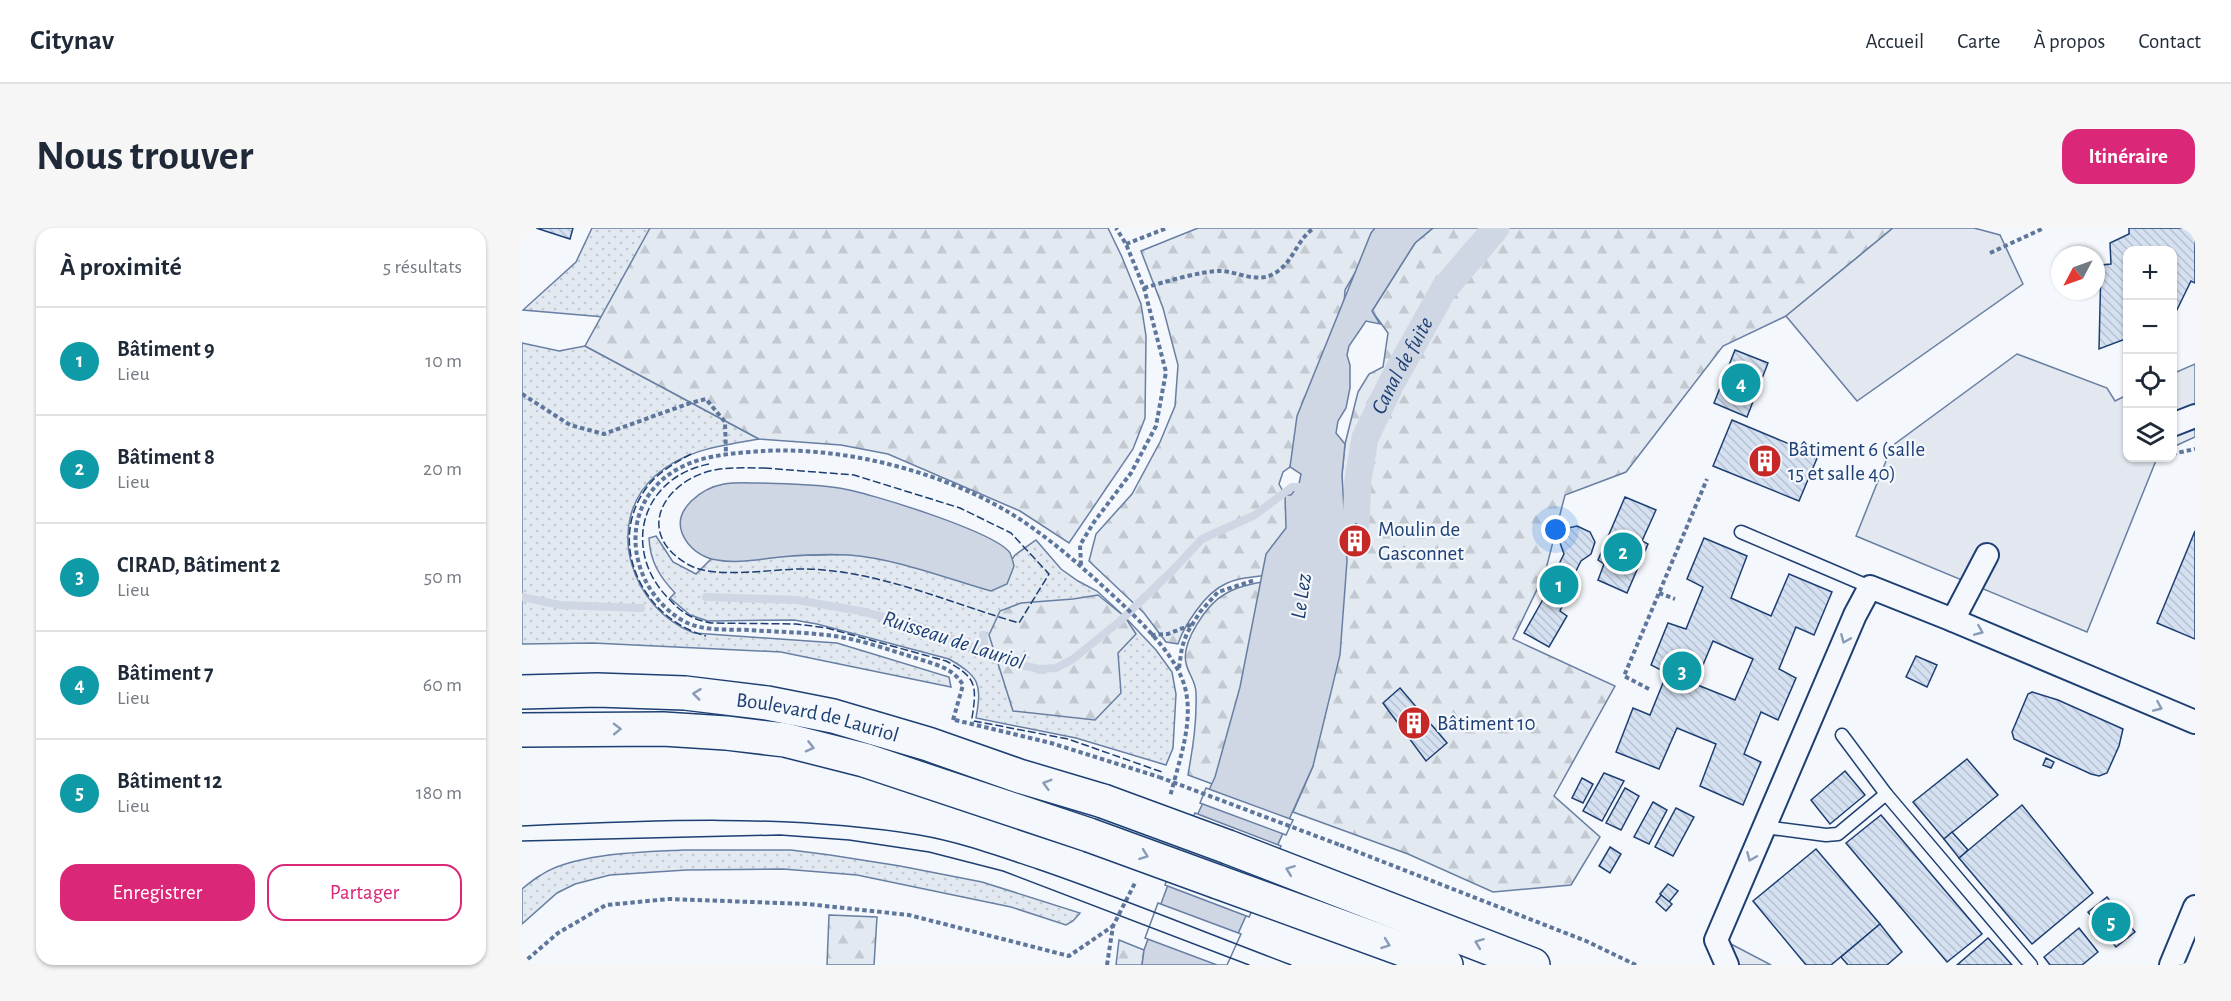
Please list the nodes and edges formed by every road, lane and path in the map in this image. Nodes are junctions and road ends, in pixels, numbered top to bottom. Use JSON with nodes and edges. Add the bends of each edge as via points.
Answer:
{"nodes":[{"id":1,"x":1116,"y":228,"type":"edge"},
{"id":2,"x":1167,"y":228,"type":"edge"},
{"id":3,"x":1314,"y":228,"type":"edge"},
{"id":4,"x":2044,"y":228,"type":"edge"},
{"id":5,"x":1126,"y":244,"type":"junction"},
{"id":6,"x":1990,"y":253,"type":"dead end"},
{"id":7,"x":1144,"y":288,"type":"junction"},
{"id":8,"x":522,"y":394,"type":"edge"},
{"id":9,"x":2195,"y":416,"type":"edge"},
{"id":10,"x":2177,"y":423,"type":"edge"},
{"id":11,"x":2195,"y":449,"type":"edge"},
{"id":12,"x":2177,"y":453,"type":"edge"},
{"id":13,"x":726,"y":454,"type":"junction"},
{"id":14,"x":1707,"y":479,"type":"dead end"},
{"id":15,"x":1741,"y":532,"type":"dead end"},
{"id":16,"x":1987,"y":555,"type":"dead end"},
{"id":17,"x":1081,"y":566,"type":"junction"},
{"id":18,"x":1255,"y":580,"type":"dead end"},
{"id":19,"x":1870,"y":587,"type":"junction"},
{"id":20,"x":1659,"y":593,"type":"junction"},
{"id":21,"x":1675,"y":599,"type":"dead end"},
{"id":22,"x":1135,"y":618,"type":"dead end"},
{"id":23,"x":1953,"y":620,"type":"junction"},
{"id":24,"x":1193,"y":624,"type":"junction"},
{"id":25,"x":1151,"y":635,"type":"dead end"},
{"id":26,"x":1179,"y":669,"type":"dead end"},
{"id":27,"x":1649,"y":689,"type":"dead end"},
{"id":28,"x":522,"y":692,"type":"edge"},
{"id":29,"x":2195,"y":722,"type":"edge"},
{"id":30,"x":522,"y":730,"type":"edge"},
{"id":31,"x":1842,"y":735,"type":"dead end"},
{"id":32,"x":1886,"y":794,"type":"junction"},
{"id":33,"x":1764,"y":827,"type":"junction"},
{"id":34,"x":2195,"y":907,"type":"edge"},
{"id":35,"x":1113,"y":926,"type":"dead end"},
{"id":36,"x":522,"y":964,"type":"edge"},
{"id":37,"x":1446,"y":965,"type":"edge"},
{"id":38,"x":1533,"y":965,"type":"edge"},
{"id":39,"x":1636,"y":965,"type":"edge"},
{"id":40,"x":1727,"y":965,"type":"edge"},
{"id":41,"x":2031,"y":965,"type":"edge"},
{"id":42,"x":2171,"y":965,"type":"edge"}],
"edges":[{"from":1,"to":5,"type":"path"},
{"from":2,"to":5,"type":"path"},
{"from":3,"to":7,"type":"path","via":[[1274,274],[1248,278],[1221,271]]},
{"from":4,"to":6,"type":"path"},
{"from":5,"to":7,"type":"path"},
{"from":7,"to":17,"type":"path","via":[[1166,372],[1156,426],[1131,473],[1080,545]]},
{"from":8,"to":13,"type":"path","via":[[570,425],[604,434],[706,399],[725,422]]},
{"from":9,"to":10,"type":"street"},
{"from":11,"to":12,"type":"path"},
{"from":13,"to":17,"type":"path","via":[[779,450],[814,453],[920,472],[1020,519]]},
{"from":13,"to":39,"type":"path","bridge":true,"via":[[696,461],[673,472],[651,493],[634,533],[636,556],[656,596],[690,625],[831,636],[949,669],[963,685],[953,720],[1051,742],[1159,777],[1586,941]]},
{"from":14,"to":20,"type":"path"},
{"from":15,"to":19,"type":"lane"},
{"from":16,"to":23,"type":"street"},
{"from":17,"to":22,"type":"path"},
{"from":18,"to":24,"type":"path","via":[[1218,592]]},
{"from":19,"to":23,"type":"street"},
{"from":19,"to":33,"type":"street","one_way":true},
{"from":20,"to":21,"type":"path"},
{"from":20,"to":27,"type":"path","via":[[1624,676]]},
{"from":23,"to":29,"type":"street","one_way":true},
{"from":24,"to":25,"type":"path","via":[[1168,634]]},
{"from":24,"to":26,"type":"path","via":[[1182,647]]},
{"from":38,"to":28,"type":"main road","name":"Boulevard de Lauriol","one_way":true,"bridge":true,"via":[[1103,801],[833,716],[685,693]]},
{"from":30,"to":37,"type":"main road","name":"Boulevard de Lauriol","one_way":true,"bridge":true,"via":[[663,729],[726,733],[785,740],[864,760],[1089,835]]},
{"from":31,"to":32,"type":"lane"},
{"from":32,"to":33,"type":"lane","via":[[1838,834]]},
{"from":32,"to":41,"type":"lane"},
{"from":33,"to":40,"type":"street","one_way":true,"via":[[1716,940]]},
{"from":34,"to":42,"type":"street"},
{"from":35,"to":36,"type":"path","via":[[1069,956],[909,915],[807,904],[669,899],[606,905],[558,933]]}]}
